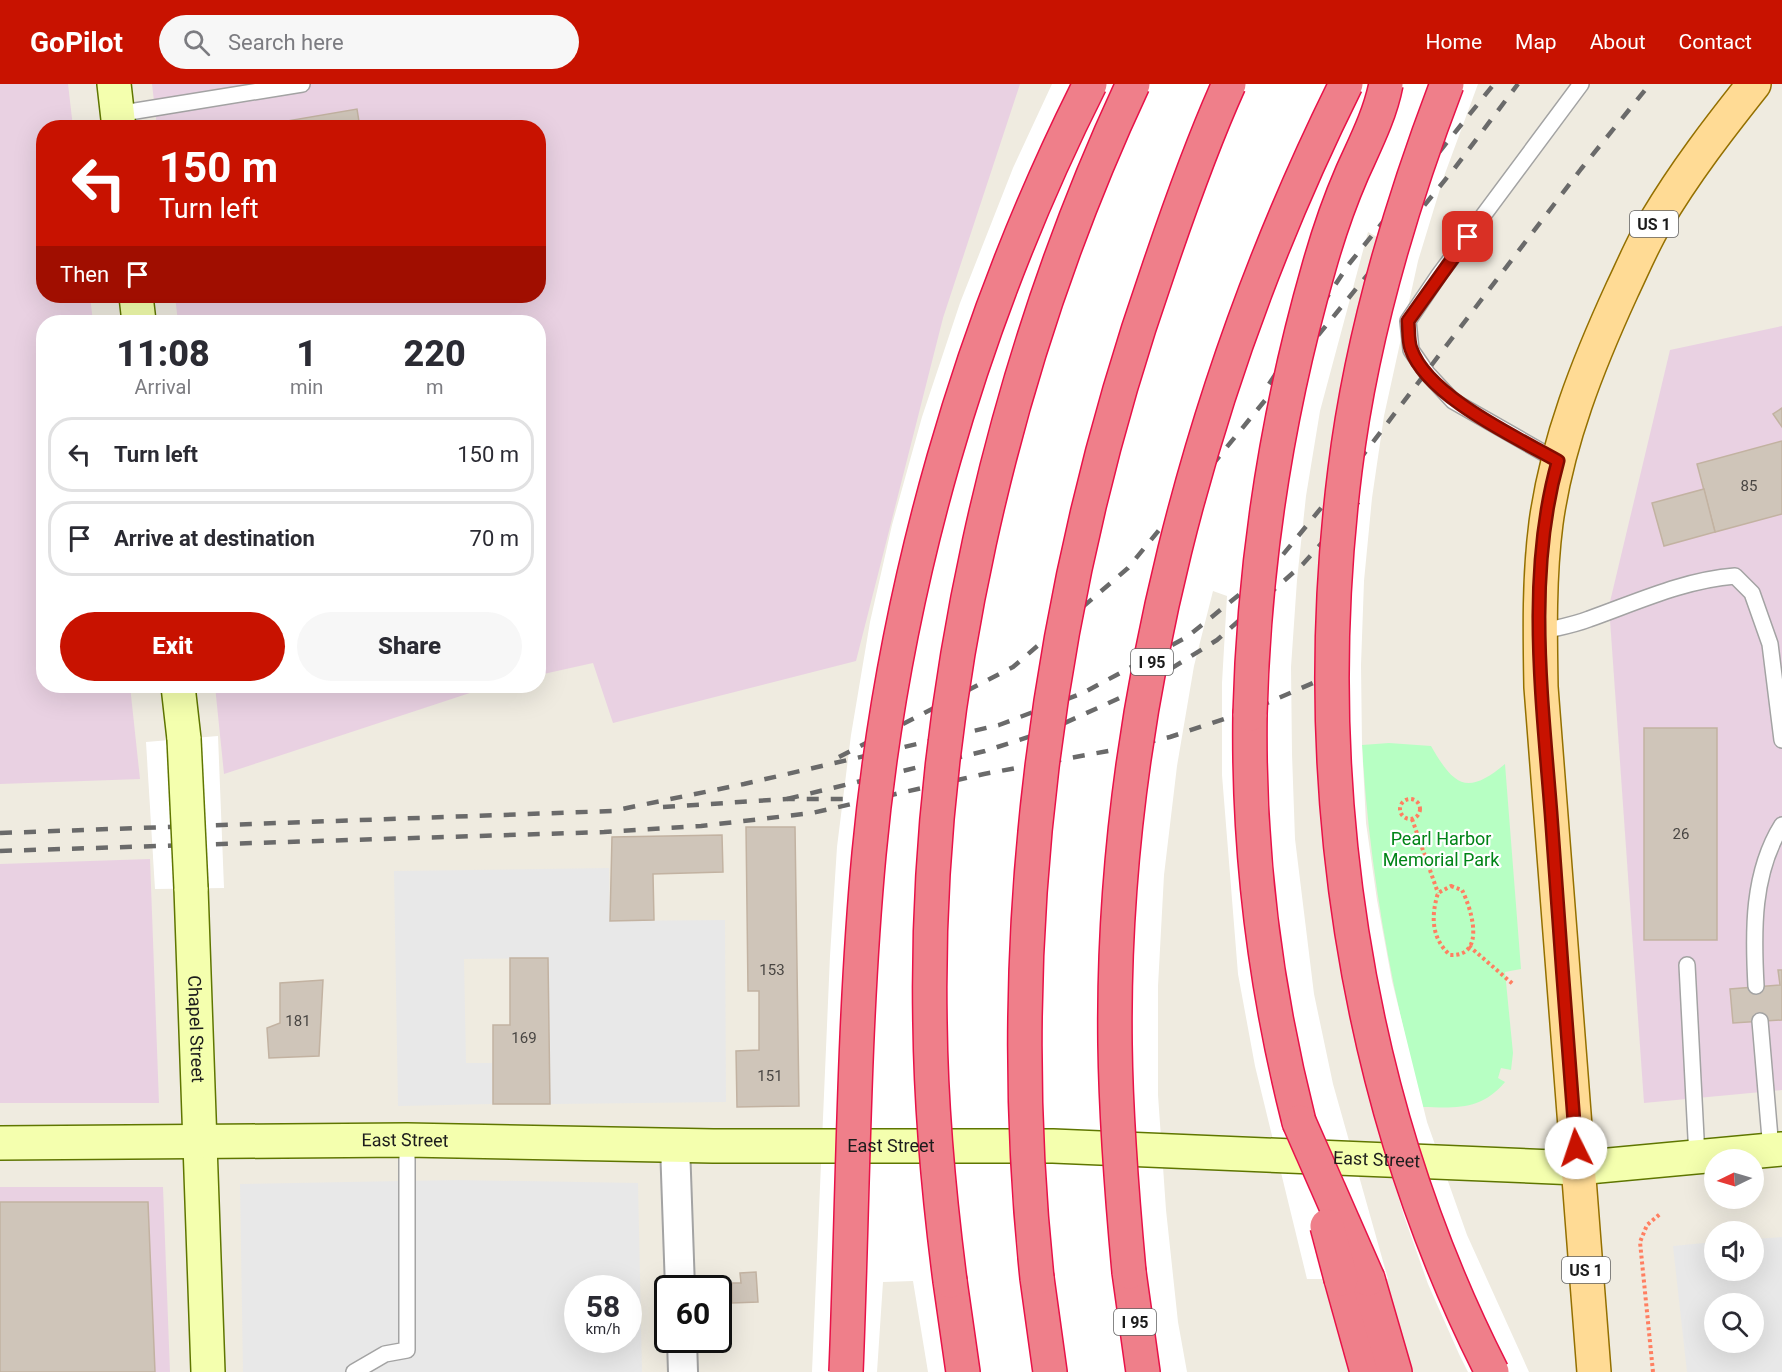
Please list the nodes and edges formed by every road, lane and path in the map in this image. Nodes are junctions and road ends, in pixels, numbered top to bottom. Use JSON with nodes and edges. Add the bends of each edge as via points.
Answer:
{"nodes":[{"id":1,"x":302,"y":84,"type":"edge"},
{"id":2,"x":1090,"y":84,"type":"edge"},
{"id":3,"x":1133,"y":84,"type":"edge"},
{"id":4,"x":1229,"y":84,"type":"edge"},
{"id":5,"x":1346,"y":84,"type":"edge"},
{"id":6,"x":1386,"y":84,"type":"edge"},
{"id":7,"x":1447,"y":84,"type":"edge"},
{"id":8,"x":1581,"y":84,"type":"edge"},
{"id":9,"x":1754,"y":84,"type":"edge"},
{"id":10,"x":117,"y":108,"type":"edge"},
{"id":11,"x":1558,"y":461,"type":"junction"},
{"id":12,"x":1540,"y":632,"type":"junction"},
{"id":13,"x":179,"y":693,"type":"edge"},
{"id":14,"x":1782,"y":741,"type":"edge"},
{"id":15,"x":1412,"y":819,"type":"junction"},
{"id":16,"x":1782,"y":825,"type":"edge"},
{"id":17,"x":1438,"y":893,"type":"junction"},
{"id":18,"x":1469,"y":946,"type":"junction"},
{"id":19,"x":1687,"y":965,"type":"dead end"},
{"id":20,"x":1514,"y":985,"type":"dead end"},
{"id":21,"x":1756,"y":986,"type":"dead end"},
{"id":22,"x":1760,"y":1021,"type":"dead end"},
{"id":23,"x":407,"y":1140,"type":"junction"},
{"id":24,"x":0,"y":1143,"type":"edge"},
{"id":25,"x":200,"y":1143,"type":"junction"},
{"id":26,"x":675,"y":1145,"type":"junction"},
{"id":27,"x":1776,"y":1150,"type":"edge"},
{"id":28,"x":1697,"y":1157,"type":"junction"},
{"id":29,"x":1577,"y":1168,"type":"junction"},
{"id":30,"x":1660,"y":1214,"type":"dead end"},
{"id":31,"x":680,"y":1275,"type":"edge"},
{"id":32,"x":1354,"y":1279,"type":"junction"},
{"id":33,"x":682,"y":1353,"type":"edge"},
{"id":34,"x":208,"y":1372,"type":"edge"},
{"id":35,"x":354,"y":1372,"type":"edge"},
{"id":36,"x":683,"y":1372,"type":"edge"},
{"id":37,"x":846,"y":1372,"type":"edge"},
{"id":38,"x":963,"y":1372,"type":"edge"},
{"id":39,"x":1050,"y":1372,"type":"edge"},
{"id":40,"x":1143,"y":1372,"type":"edge"},
{"id":41,"x":1367,"y":1372,"type":"edge"},
{"id":42,"x":1395,"y":1372,"type":"edge"},
{"id":43,"x":1492,"y":1372,"type":"edge"},
{"id":44,"x":1594,"y":1372,"type":"edge"},
{"id":45,"x":1653,"y":1372,"type":"edge"}],
"edges":[{"from":1,"to":10,"type":"lane"},
{"from":2,"to":37,"type":"highway","bridge":true,"via":[[1035,200],[994,305],[927,519],[903,626],[883,740],[870,853]]},
{"from":3,"to":38,"type":"highway","bridge":true,"via":[[1074,224],[1028,361],[976,561],[944,753],[930,956],[932,1085],[942,1215]]},
{"from":4,"to":39,"type":"highway","bridge":true,"via":[[1185,192],[1137,331],[1106,438],[1079,550],[1040,770],[1029,884],[1024,1111],[1031,1221]]},
{"from":5,"to":40,"type":"highway","number":"I 95","bridge":true,"via":[[1306,164],[1226,377],[1192,484],[1144,706],[1118,930],[1115,1043],[1119,1157]]},
{"from":6,"to":32,"type":"highway","bridge":true,"via":[[1340,201],[1302,330],[1276,454],[1256,587],[1250,714],[1251,834],[1272,1008],[1299,1122]]},
{"from":7,"to":43,"type":"highway","bridge":true,"via":[[1400,222],[1359,382],[1337,552],[1332,720],[1345,880],[1370,1022],[1409,1168],[1459,1302]]},
{"from":8,"to":11,"type":"lane","via":[[1408,321],[1411,350],[1453,401]]},
{"from":9,"to":11,"type":"main road","number":"US 1","via":[[1691,166],[1655,223],[1606,326]]},
{"from":11,"to":12,"type":"main road","number":"US 1","via":[[1546,524]]},
{"from":12,"to":14,"type":"lane","via":[[1710,578],[1735,576],[1752,593],[1770,644]]},
{"from":12,"to":29,"type":"main road","number":"US 1"},
{"from":13,"to":25,"type":"main road","name":"Chapel Street","bridge":true,"via":[[184,739]]},
{"from":15,"to":15,"type":"path","via":[[1403,817],[1399,806],[1410,798],[1420,807]]},
{"from":15,"to":17,"type":"path"},
{"from":16,"to":21,"type":"lane","via":[[1764,862],[1756,903]]},
{"from":17,"to":18,"type":"path","via":[[1451,886],[1462,891],[1474,927]]},
{"from":17,"to":18,"type":"path","via":[[1433,923],[1443,949],[1458,956]]},
{"from":18,"to":20,"type":"path"},
{"from":19,"to":28,"type":"lane"},
{"from":22,"to":27,"type":"lane"},
{"from":23,"to":25,"type":"main road","name":"East Street"},
{"from":23,"to":26,"type":"main road","name":"East Street"},
{"from":23,"to":35,"type":"lane","via":[[407,1350],[385,1354]]},
{"from":24,"to":25,"type":"main road","name":"East Street"},
{"from":25,"to":34,"type":"main road","name":"Chapel Street"},
{"from":26,"to":29,"type":"main road","name":"East Street","via":[[1116,1148]]},
{"from":26,"to":31,"type":"street"},
{"from":27,"to":28,"type":"main road","name":"East Street"},
{"from":28,"to":29,"type":"main road","name":"East Street"},
{"from":29,"to":44,"type":"main road","number":"US 1"},
{"from":30,"to":45,"type":"path","via":[[1647,1225],[1640,1242]]},
{"from":32,"to":41,"type":"highway"},
{"from":32,"to":42,"type":"highway"},
{"from":33,"to":36,"type":"street"}]}
